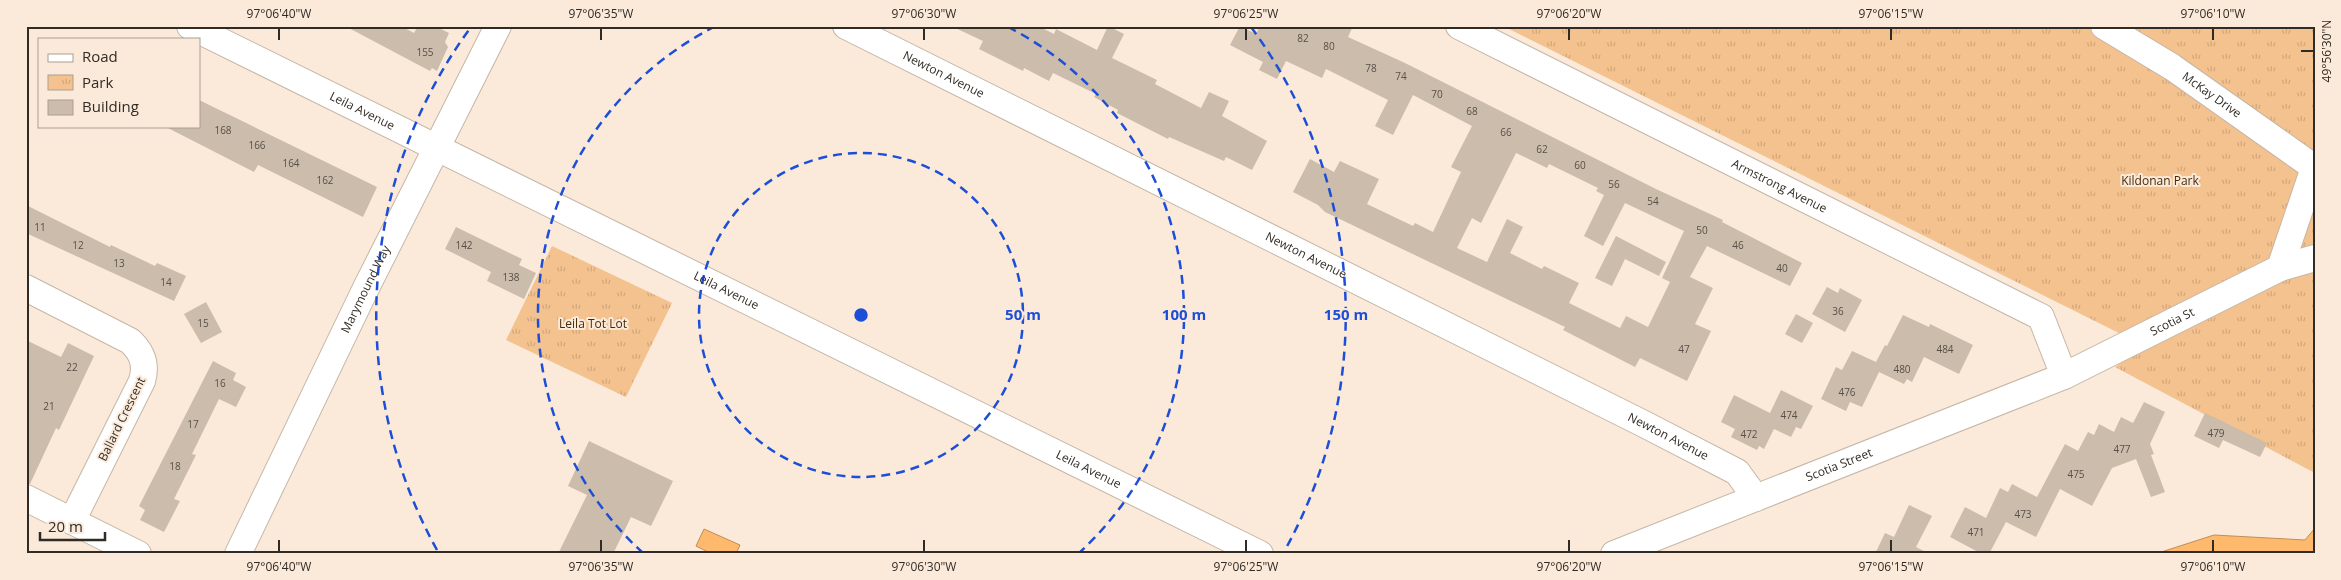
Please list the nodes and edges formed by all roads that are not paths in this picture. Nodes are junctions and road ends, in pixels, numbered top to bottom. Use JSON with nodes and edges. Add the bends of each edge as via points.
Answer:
{"nodes":[{"id":1,"x":190,"y":26,"type":"edge"},
{"id":2,"x":498,"y":26,"type":"edge"},
{"id":3,"x":846,"y":26,"type":"edge"},
{"id":4,"x":1459,"y":26,"type":"edge"},
{"id":5,"x":2104,"y":26,"type":"edge"},
{"id":6,"x":437,"y":147,"type":"junction"},
{"id":7,"x":2314,"y":167,"type":"edge"},
{"id":8,"x":2315,"y":258,"type":"edge"},
{"id":9,"x":2280,"y":268,"type":"junction"},
{"id":10,"x":26,"y":288,"type":"edge"},
{"id":11,"x":2064,"y":376,"type":"junction"},
{"id":12,"x":26,"y":498,"type":"edge"},
{"id":13,"x":1756,"y":498,"type":"junction"},
{"id":14,"x":72,"y":521,"type":"junction"},
{"id":15,"x":138,"y":554,"type":"edge"},
{"id":16,"x":238,"y":554,"type":"edge"},
{"id":17,"x":1260,"y":554,"type":"edge"},
{"id":18,"x":1614,"y":554,"type":"edge"}],
"edges":[{"from":1,"to":6,"type":"street","name":"Leila Avenue"},
{"from":2,"to":6,"type":"street","name":"Marymound Way"},
{"from":3,"to":13,"type":"street","name":"Newton Avenue","via":[[1737,472]]},
{"from":4,"to":11,"type":"street","name":"Armstrong Avenue","via":[[2041,317]]},
{"from":5,"to":7,"type":"street","name":"McKay Drive","via":[[2172,67]]},
{"from":6,"to":16,"type":"street","name":"Marymound Way"},
{"from":6,"to":17,"type":"street","name":"Leila Avenue"},
{"from":7,"to":9,"type":"street"},
{"from":8,"to":9,"type":"street","name":"Scotia St"},
{"from":9,"to":11,"type":"street","name":"Scotia St"},
{"from":10,"to":14,"type":"street","name":"Ballard Crescent","via":[[130,341],[138,348],[143,360],[142,381]]},
{"from":11,"to":13,"type":"street","name":"Scotia Street"},
{"from":12,"to":14,"type":"street"},
{"from":13,"to":18,"type":"street","name":"Scotia Street"},
{"from":14,"to":15,"type":"street"}]}
